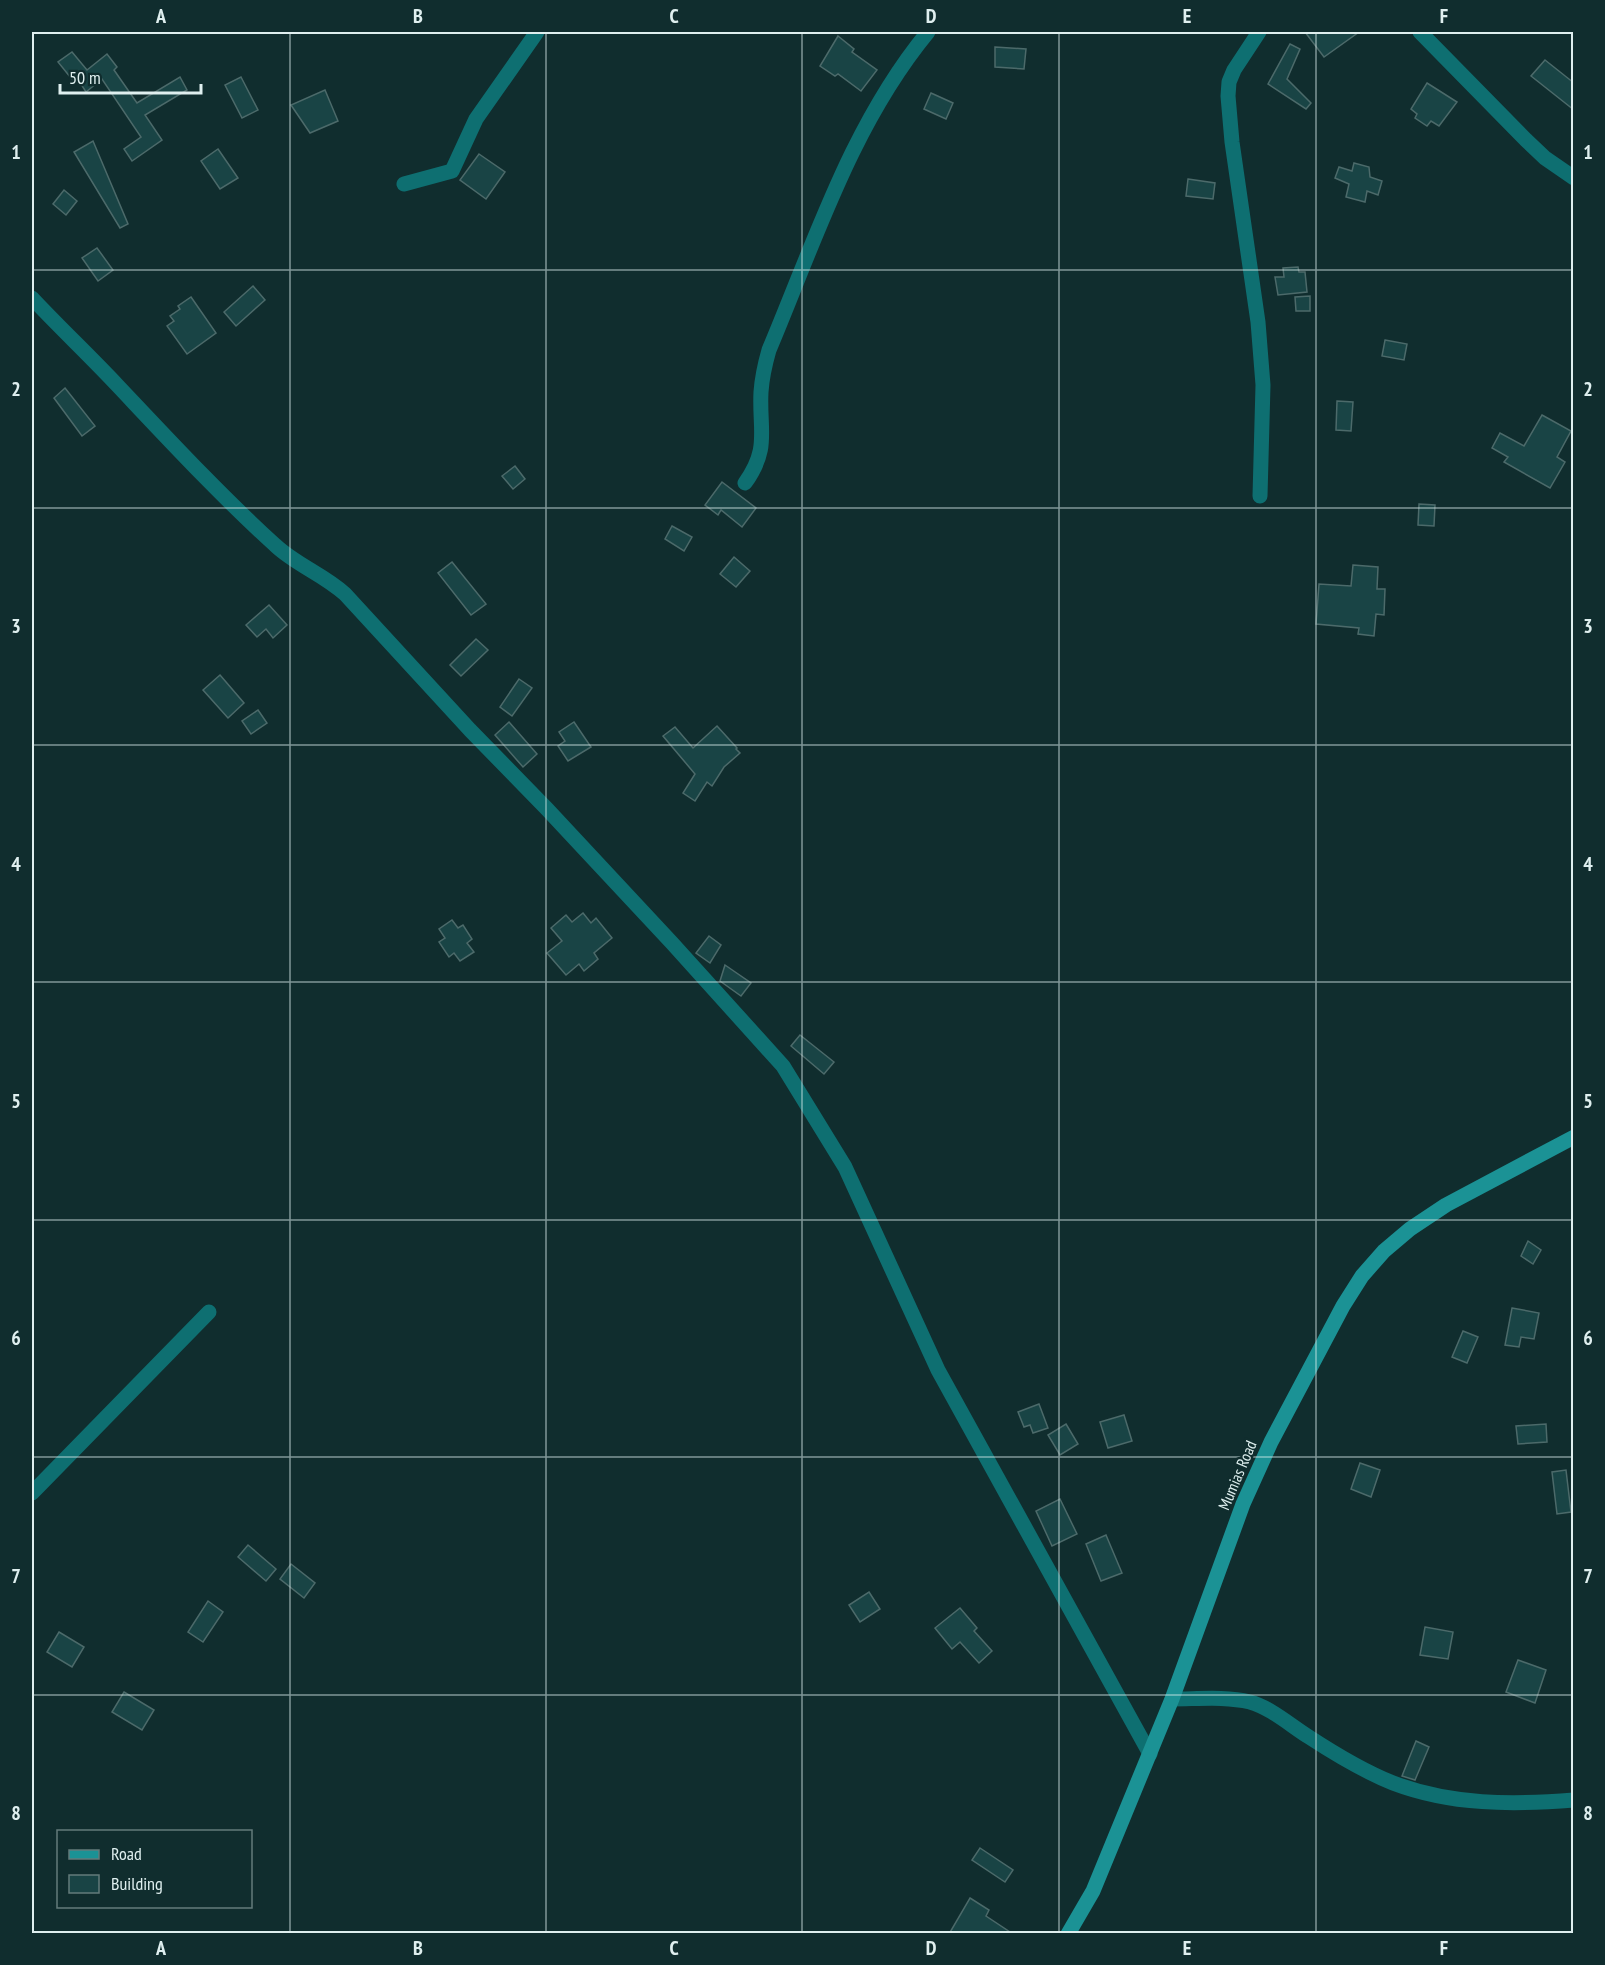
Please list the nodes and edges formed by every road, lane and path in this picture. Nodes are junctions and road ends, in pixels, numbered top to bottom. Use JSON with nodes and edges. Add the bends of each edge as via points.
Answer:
{"nodes":[{"id":1,"x":537,"y":32,"type":"edge"},
{"id":2,"x":928,"y":32,"type":"edge"},
{"id":3,"x":1259,"y":32,"type":"edge"},
{"id":4,"x":1420,"y":32,"type":"edge"},
{"id":5,"x":1574,"y":178,"type":"edge"},
{"id":6,"x":404,"y":184,"type":"dead end"},
{"id":7,"x":32,"y":298,"type":"edge"},
{"id":8,"x":745,"y":483,"type":"dead end"},
{"id":9,"x":1260,"y":496,"type":"dead end"},
{"id":10,"x":1574,"y":1137,"type":"edge"},
{"id":11,"x":208,"y":1312,"type":"dead end"},
{"id":12,"x":32,"y":1493,"type":"edge"},
{"id":13,"x":1172,"y":1699,"type":"junction"},
{"id":14,"x":1150,"y":1754,"type":"junction"},
{"id":15,"x":1574,"y":1800,"type":"edge"},
{"id":16,"x":1068,"y":1934,"type":"edge"}],
"edges":[{"from":1,"to":6,"type":"street","via":[[476,118],[452,171]]},
{"from":2,"to":8,"type":"street","via":[[887,89],[849,159],[769,350],[761,393],[760,454]]},
{"from":3,"to":9,"type":"street","via":[[1234,70],[1228,96],[1258,322],[1263,385]]},
{"from":4,"to":5,"type":"street","via":[[1532,146]]},
{"from":7,"to":14,"type":"street","via":[[273,543],[345,594],[783,1066],[845,1167],[938,1370]]},
{"from":10,"to":13,"type":"street","name":"Mumias Road","via":[[1446,1205],[1384,1251],[1362,1276],[1277,1432],[1243,1504]]},
{"from":11,"to":12,"type":"street"},
{"from":13,"to":14,"type":"street","name":"Mumias Road"},
{"from":13,"to":15,"type":"street","via":[[1251,1702],[1361,1768],[1419,1791],[1457,1800],[1503,1804]]},
{"from":14,"to":16,"type":"street","name":"Mumias Road","via":[[1093,1891]]}]}
